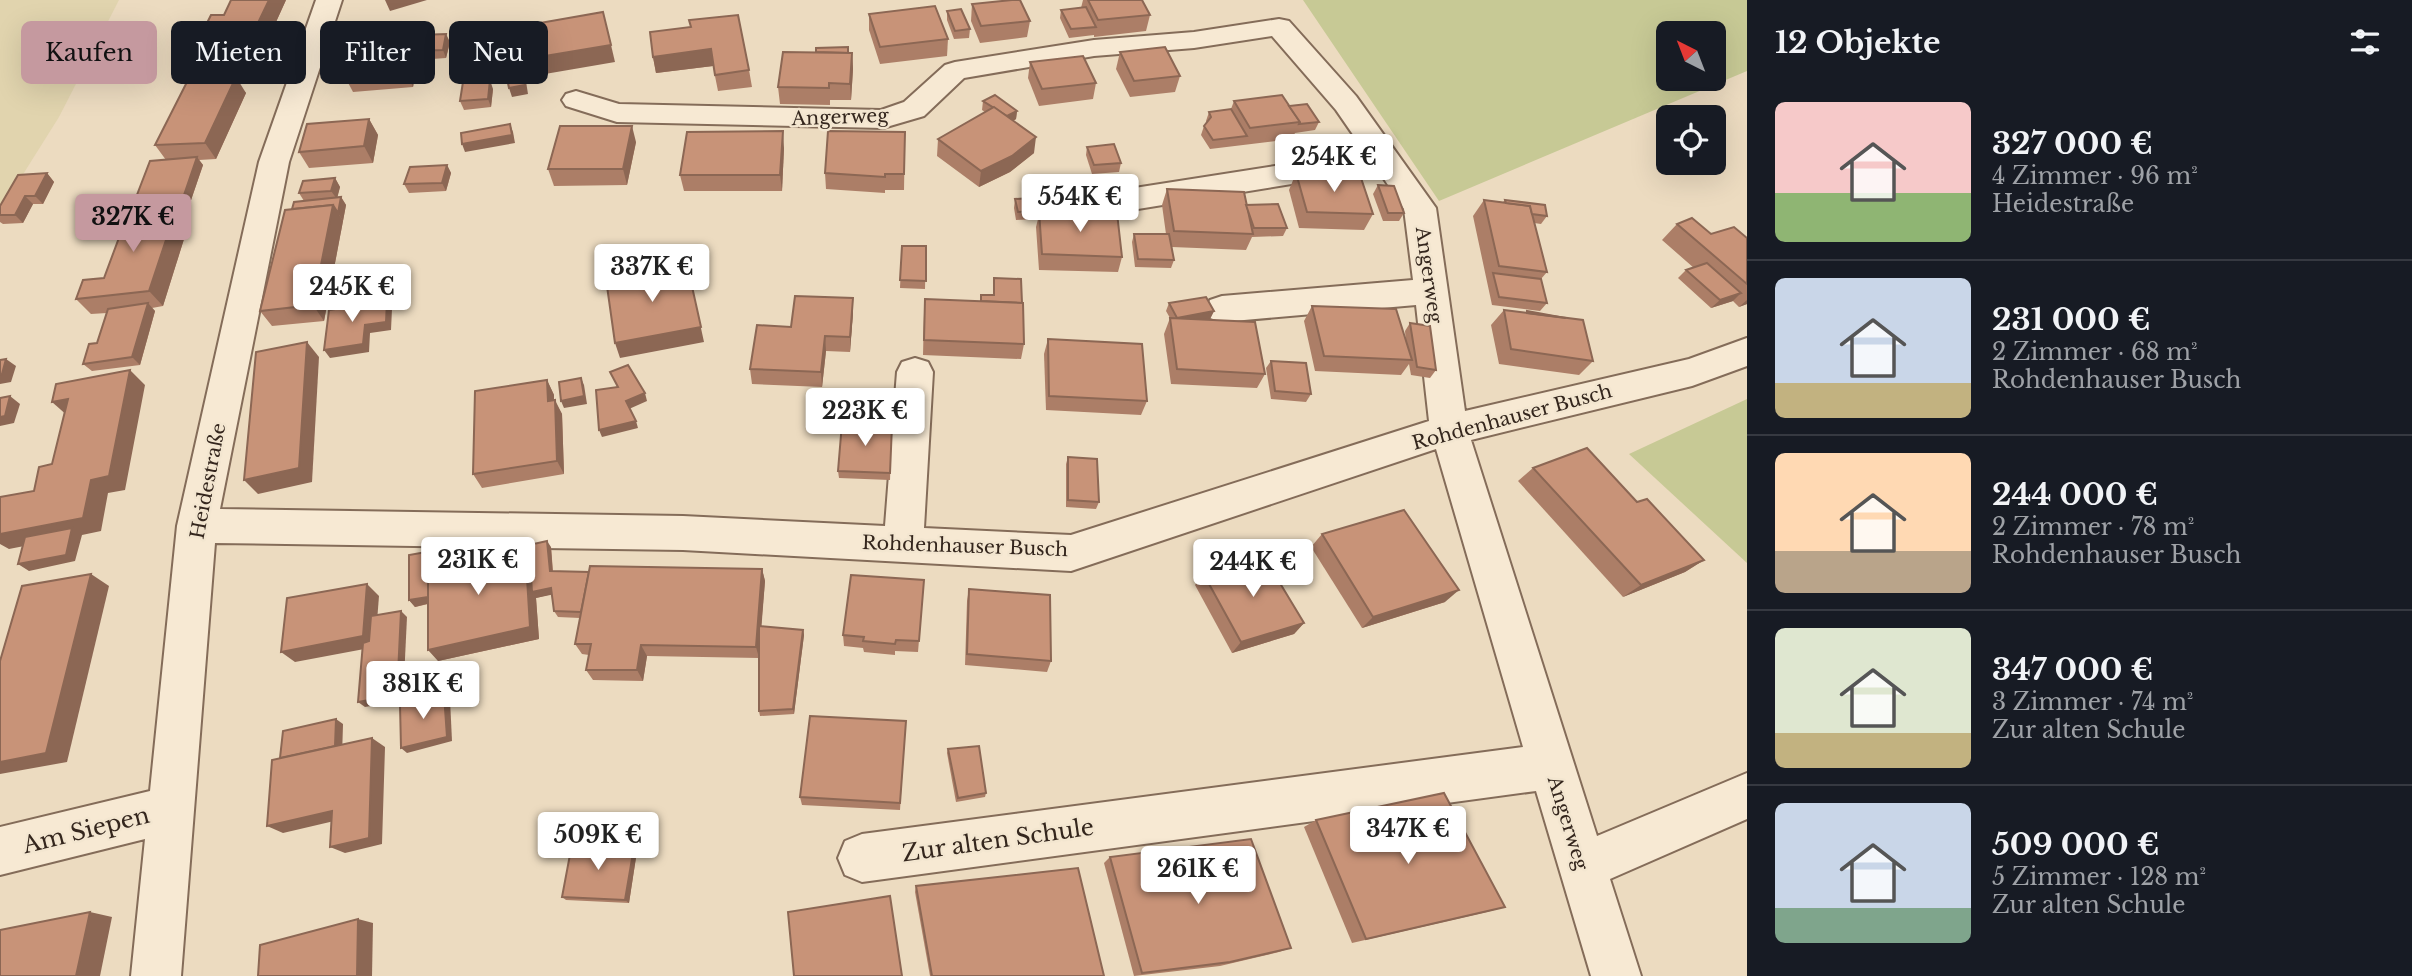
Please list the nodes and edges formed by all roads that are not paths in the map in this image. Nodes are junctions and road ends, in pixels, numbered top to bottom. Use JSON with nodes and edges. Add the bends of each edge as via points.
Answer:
{"nodes":[{"id":1,"x":329,"y":0,"type":"edge"},
{"id":2,"x":576,"y":100,"type":"dead end"},
{"id":3,"x":1385,"y":159,"type":"junction"},
{"id":4,"x":1063,"y":210,"type":"edge"},
{"id":5,"x":1433,"y":291,"type":"junction"},
{"id":6,"x":1222,"y":309,"type":"dead end"},
{"id":7,"x":1747,"y":352,"type":"edge"},
{"id":8,"x":915,"y":372,"type":"dead end"},
{"id":9,"x":1449,"y":430,"type":"junction"},
{"id":10,"x":197,"y":526,"type":"junction"},
{"id":11,"x":903,"y":544,"type":"junction"},
{"id":12,"x":1551,"y":766,"type":"junction"},
{"id":13,"x":1747,"y":796,"type":"edge"},
{"id":14,"x":172,"y":809,"type":"junction"},
{"id":15,"x":0,"y":851,"type":"edge"},
{"id":16,"x":862,"y":858,"type":"dead end"},
{"id":17,"x":1581,"y":867,"type":"junction"},
{"id":18,"x":156,"y":976,"type":"edge"},
{"id":19,"x":1616,"y":976,"type":"edge"}],
"edges":[{"from":1,"to":10,"type":"street","name":"Heidestraße","via":[[274,162]]},
{"from":2,"to":3,"type":"street","name":"Angerweg","via":[[617,113],[883,119],[914,110],[955,71],[1094,48],[1279,27],[1346,103]]},
{"from":3,"to":4,"type":"street"},
{"from":3,"to":5,"type":"street","name":"Angerweg","via":[[1420,208]]},
{"from":5,"to":6,"type":"street"},
{"from":5,"to":9,"type":"street","name":"Angerweg"},
{"from":7,"to":9,"type":"street","name":"Rohdenhauser Busch","via":[[1692,372]]},
{"from":8,"to":11,"type":"street"},
{"from":9,"to":11,"type":"street","name":"Rohdenhauser Busch","via":[[1071,553]]},
{"from":9,"to":12,"type":"street","name":"Angerweg"},
{"from":10,"to":11,"type":"street","name":"Rohdenhauser Busch","via":[[683,533]]},
{"from":10,"to":14,"type":"street","name":"Heidestraße"},
{"from":12,"to":16,"type":"street","name":"Zur alten Schule"},
{"from":12,"to":17,"type":"street","name":"Angerweg"},
{"from":13,"to":17,"type":"street"},
{"from":14,"to":15,"type":"street","name":"Am Siepen"},
{"from":14,"to":18,"type":"street","name":"Heidestraße"},
{"from":17,"to":19,"type":"street","name":"Angerweg"}]}
